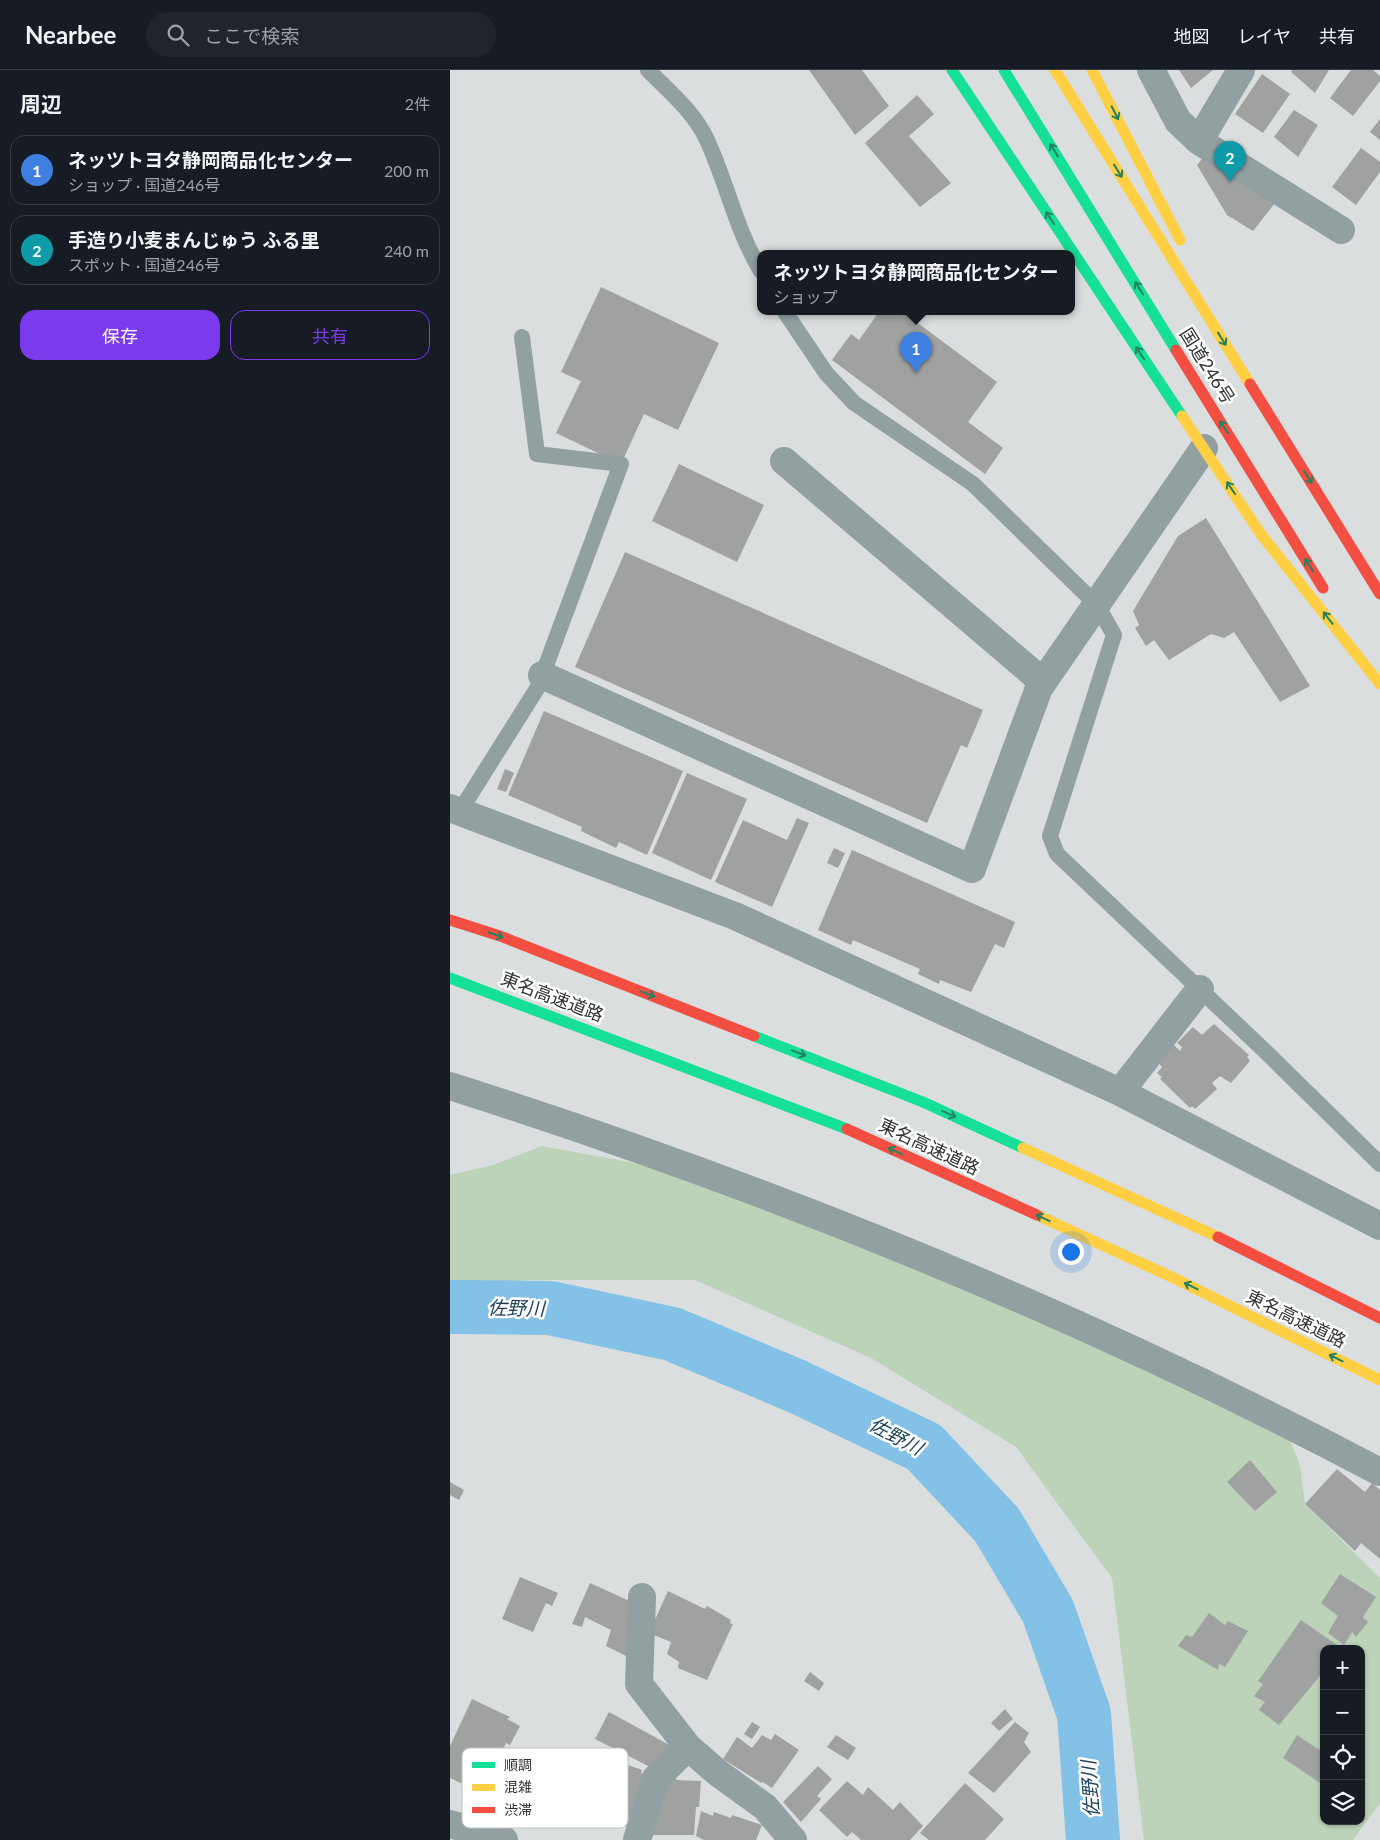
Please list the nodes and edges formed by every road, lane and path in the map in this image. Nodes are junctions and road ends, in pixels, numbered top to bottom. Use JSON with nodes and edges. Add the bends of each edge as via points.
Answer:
{"nodes":[{"id":1,"x":648,"y":70,"type":"edge"},
{"id":2,"x":952,"y":70,"type":"edge"},
{"id":3,"x":1004,"y":70,"type":"edge"},
{"id":4,"x":1055,"y":70,"type":"edge"},
{"id":5,"x":1092,"y":70,"type":"edge"},
{"id":6,"x":1151,"y":70,"type":"edge"},
{"id":7,"x":1241,"y":70,"type":"edge"},
{"id":8,"x":1199,"y":141,"type":"junction"},
{"id":9,"x":1341,"y":230,"type":"dead end"},
{"id":10,"x":1072,"y":250,"type":"edge"},
{"id":11,"x":1185,"y":250,"type":"dead end"},
{"id":12,"x":1075,"y":254,"type":"edge"},
{"id":13,"x":757,"y":264,"type":"edge"},
{"id":14,"x":1191,"y":266,"type":"dead end"},
{"id":15,"x":787,"y":315,"type":"edge"},
{"id":16,"x":1209,"y":317,"type":"junction"},
{"id":17,"x":522,"y":337,"type":"dead end"},
{"id":18,"x":1204,"y":448,"type":"junction"},
{"id":19,"x":784,"y":461,"type":"dead end"},
{"id":20,"x":1380,"y":594,"type":"edge"},
{"id":21,"x":1097,"y":604,"type":"junction"},
{"id":22,"x":542,"y":675,"type":"junction"},
{"id":23,"x":1044,"y":682,"type":"junction"},
{"id":24,"x":1380,"y":683,"type":"edge"},
{"id":25,"x":455,"y":809,"type":"edge"},
{"id":26,"x":450,"y":920,"type":"edge"},
{"id":27,"x":450,"y":978,"type":"edge"},
{"id":28,"x":1200,"y":989,"type":"junction"},
{"id":29,"x":450,"y":1086,"type":"edge"},
{"id":30,"x":1120,"y":1092,"type":"junction"},
{"id":31,"x":1380,"y":1164,"type":"edge"},
{"id":32,"x":1380,"y":1226,"type":"edge"},
{"id":33,"x":1380,"y":1318,"type":"edge"},
{"id":34,"x":1380,"y":1380,"type":"edge"},
{"id":35,"x":1380,"y":1472,"type":"edge"},
{"id":36,"x":642,"y":1597,"type":"dead end"},
{"id":37,"x":688,"y":1747,"type":"junction"},
{"id":38,"x":450,"y":1824,"type":"edge"},
{"id":39,"x":462,"y":1828,"type":"edge"},
{"id":40,"x":464,"y":1828,"type":"edge"},
{"id":41,"x":504,"y":1840,"type":"edge"},
{"id":42,"x":637,"y":1840,"type":"edge"},
{"id":43,"x":793,"y":1840,"type":"edge"}],
"edges":[{"from":1,"to":13,"type":"lane","via":[[682,104],[707,139],[725,191]]},
{"from":10,"to":2,"type":"highway","one_way":true},
{"from":24,"to":3,"type":"highway","name":"国道246号","one_way":true},
{"from":4,"to":16,"type":"highway","name":"国道246号","one_way":true},
{"from":5,"to":11,"type":"highway","one_way":true},
{"from":6,"to":8,"type":"street","via":[[1178,121]]},
{"from":7,"to":8,"type":"street"},
{"from":8,"to":9,"type":"street"},
{"from":18,"to":12,"type":"highway","one_way":true},
{"from":14,"to":16,"type":"highway"},
{"from":15,"to":21,"type":"lane","via":[[826,373],[854,403],[973,484]]},
{"from":16,"to":20,"type":"highway","name":"国道246号","one_way":true},
{"from":17,"to":22,"type":"lane","via":[[537,454],[621,464]]},
{"from":18,"to":21,"type":"street"},
{"from":24,"to":18,"type":"highway","one_way":true,"via":[[1260,533]]},
{"from":19,"to":23,"type":"street"},
{"from":21,"to":23,"type":"street"},
{"from":21,"to":28,"type":"lane","via":[[1114,635],[1050,836],[1057,854]]},
{"from":22,"to":23,"type":"street","via":[[972,869]]},
{"from":22,"to":25,"type":"lane","via":[[538,687]]},
{"from":25,"to":30,"type":"street","via":[[735,916]]},
{"from":26,"to":33,"type":"highway","name":"東名高速道路","one_way":true,"via":[[500,936],[923,1102],[1258,1255]]},
{"from":34,"to":27,"type":"highway","name":"東名高速道路","one_way":true,"via":[[1178,1280],[862,1135]]},
{"from":28,"to":30,"type":"street"},
{"from":28,"to":31,"type":"lane"},
{"from":29,"to":35,"type":"street","via":[[590,1131],[765,1194],[941,1264],[1284,1422]]},
{"from":30,"to":32,"type":"street"},
{"from":36,"to":37,"type":"street","via":[[639,1684]]},
{"from":37,"to":42,"type":"street","via":[[656,1778]]},
{"from":37,"to":43,"type":"street","via":[[765,1807]]},
{"from":38,"to":39,"type":"street"},
{"from":40,"to":41,"type":"street"}]}
